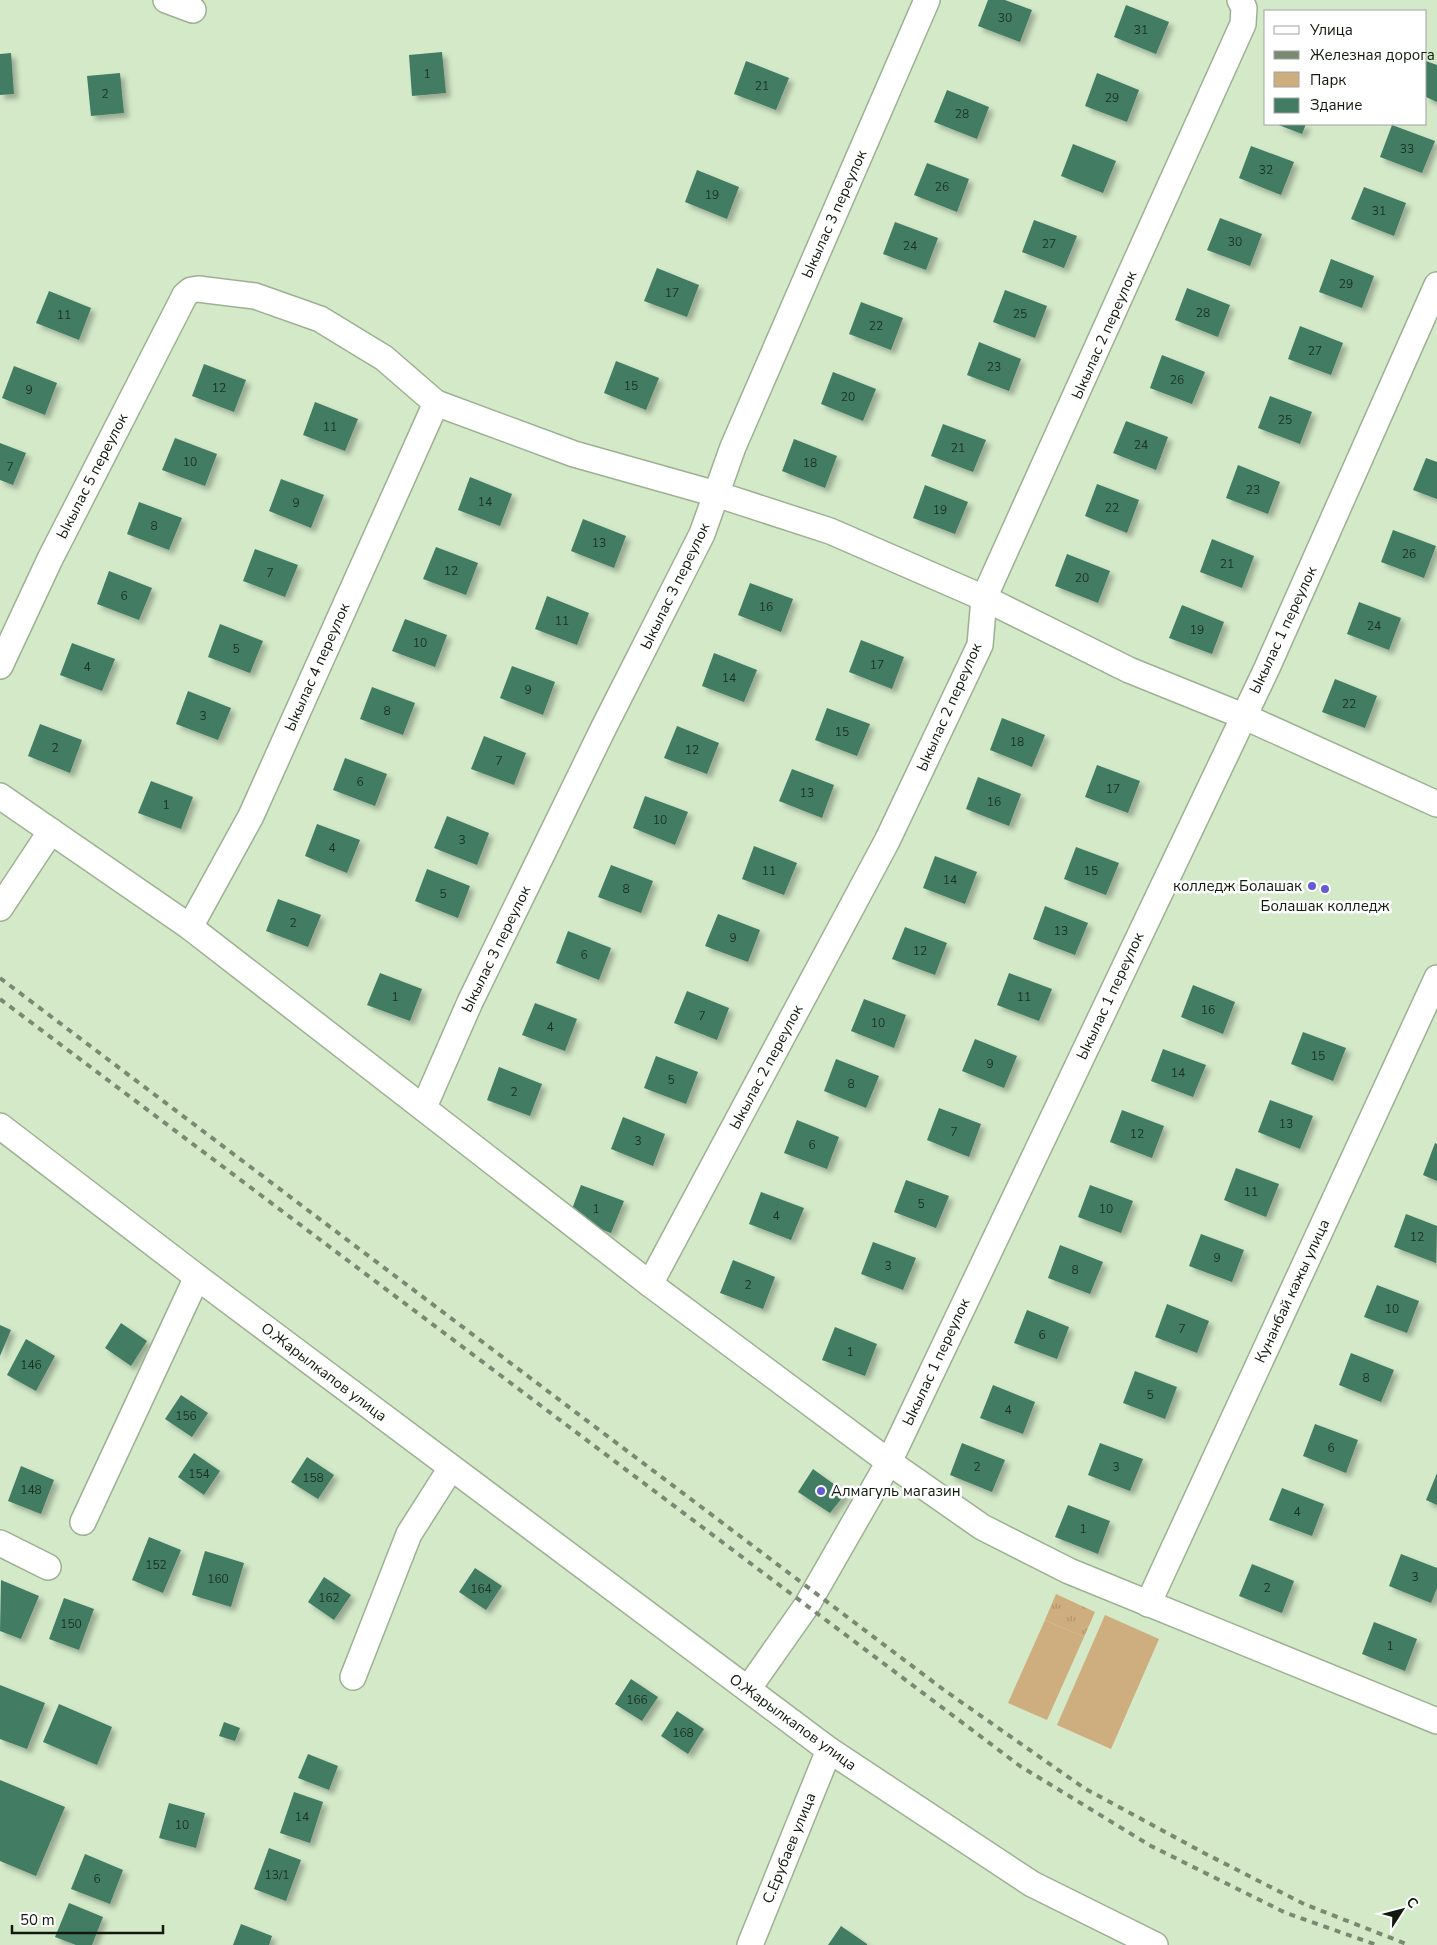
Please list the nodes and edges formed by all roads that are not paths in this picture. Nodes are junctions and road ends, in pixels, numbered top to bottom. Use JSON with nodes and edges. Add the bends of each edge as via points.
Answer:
{"nodes":[{"id":1,"x":166,"y":0,"type":"edge"},
{"id":2,"x":928,"y":0,"type":"edge"},
{"id":3,"x":1240,"y":0,"type":"edge"},
{"id":4,"x":194,"y":10,"type":"dead end"},
{"id":5,"x":1437,"y":285,"type":"edge"},
{"id":6,"x":436,"y":403,"type":"junction"},
{"id":7,"x":716,"y":494,"type":"junction"},
{"id":8,"x":984,"y":598,"type":"junction"},
{"id":9,"x":0,"y":666,"type":"edge"},
{"id":10,"x":1243,"y":716,"type":"junction"},
{"id":11,"x":0,"y":796,"type":"edge"},
{"id":12,"x":1437,"y":804,"type":"edge"},
{"id":13,"x":51,"y":831,"type":"junction"},
{"id":14,"x":0,"y":908,"type":"edge"},
{"id":15,"x":190,"y":927,"type":"junction"},
{"id":16,"x":1437,"y":978,"type":"edge"},
{"id":17,"x":424,"y":1107,"type":"junction"},
{"id":18,"x":0,"y":1126,"type":"edge"},
{"id":19,"x":197,"y":1278,"type":"junction"},
{"id":20,"x":650,"y":1284,"type":"junction"},
{"id":21,"x":889,"y":1462,"type":"junction"},
{"id":22,"x":451,"y":1468,"type":"junction"},
{"id":23,"x":83,"y":1522,"type":"dead end"},
{"id":24,"x":0,"y":1543,"type":"edge"},
{"id":25,"x":48,"y":1567,"type":"dead end"},
{"id":26,"x":1148,"y":1604,"type":"junction"},
{"id":27,"x":353,"y":1677,"type":"dead end"},
{"id":28,"x":748,"y":1689,"type":"junction"},
{"id":29,"x":1437,"y":1721,"type":"edge"},
{"id":30,"x":829,"y":1750,"type":"junction"},
{"id":31,"x":750,"y":1945,"type":"edge"},
{"id":32,"x":1155,"y":1945,"type":"edge"}],
"edges":[{"from":1,"to":4,"type":"street"},
{"from":2,"to":7,"type":"street","name":"Ыкылас 3 переулок","via":[[733,447]]},
{"from":3,"to":8,"type":"street","name":"Ыкылас 2 переулок","via":[[1244,8],[1243,24]]},
{"from":5,"to":10,"type":"street","name":"Ыкылас 1 переулок"},
{"from":6,"to":7,"type":"street","via":[[574,454]]},
{"from":6,"to":9,"type":"street","name":"Ыкылас 5 переулок","via":[[384,358],[320,319],[255,296],[191,290],[185,295],[68,524]]},
{"from":6,"to":15,"type":"street","name":"Ыкылас 4 переулок","via":[[250,816]]},
{"from":7,"to":8,"type":"street","via":[[830,531]]},
{"from":7,"to":17,"type":"street","name":"Ыкылас 3 переулок","via":[[702,534],[470,1002]]},
{"from":8,"to":10,"type":"street","via":[[1129,670]]},
{"from":8,"to":20,"type":"street","name":"Ыкылас 2 переулок","via":[[980,645],[887,841]]},
{"from":10,"to":12,"type":"street"},
{"from":10,"to":21,"type":"street","name":"Ыкылас 1 переулок"},
{"from":11,"to":13,"type":"street"},
{"from":13,"to":14,"type":"street"},
{"from":13,"to":15,"type":"street"},
{"from":15,"to":17,"type":"street"},
{"from":16,"to":26,"type":"street","name":"Кунанбай кажы улица"},
{"from":17,"to":20,"type":"street"},
{"from":18,"to":19,"type":"street","name":"О.Жарылкапов улица"},
{"from":19,"to":22,"type":"street","name":"О.Жарылкапов улица"},
{"from":19,"to":23,"type":"street"},
{"from":20,"to":21,"type":"street"},
{"from":21,"to":26,"type":"street","via":[[982,1527],[1069,1571]]},
{"from":21,"to":28,"type":"street","name":"Ыкылас 1 переулок","via":[[807,1605]]},
{"from":22,"to":27,"type":"street","via":[[409,1534]]},
{"from":22,"to":28,"type":"street","name":"О.Жарылкапов улица"},
{"from":24,"to":25,"type":"street"},
{"from":26,"to":29,"type":"street"},
{"from":28,"to":30,"type":"street","name":"О.Жарылкапов улица"},
{"from":30,"to":31,"type":"street","name":"С.Ерубаев улица"},
{"from":30,"to":32,"type":"street","name":"О.Жарылкапов улица","via":[[1032,1884]]}]}
